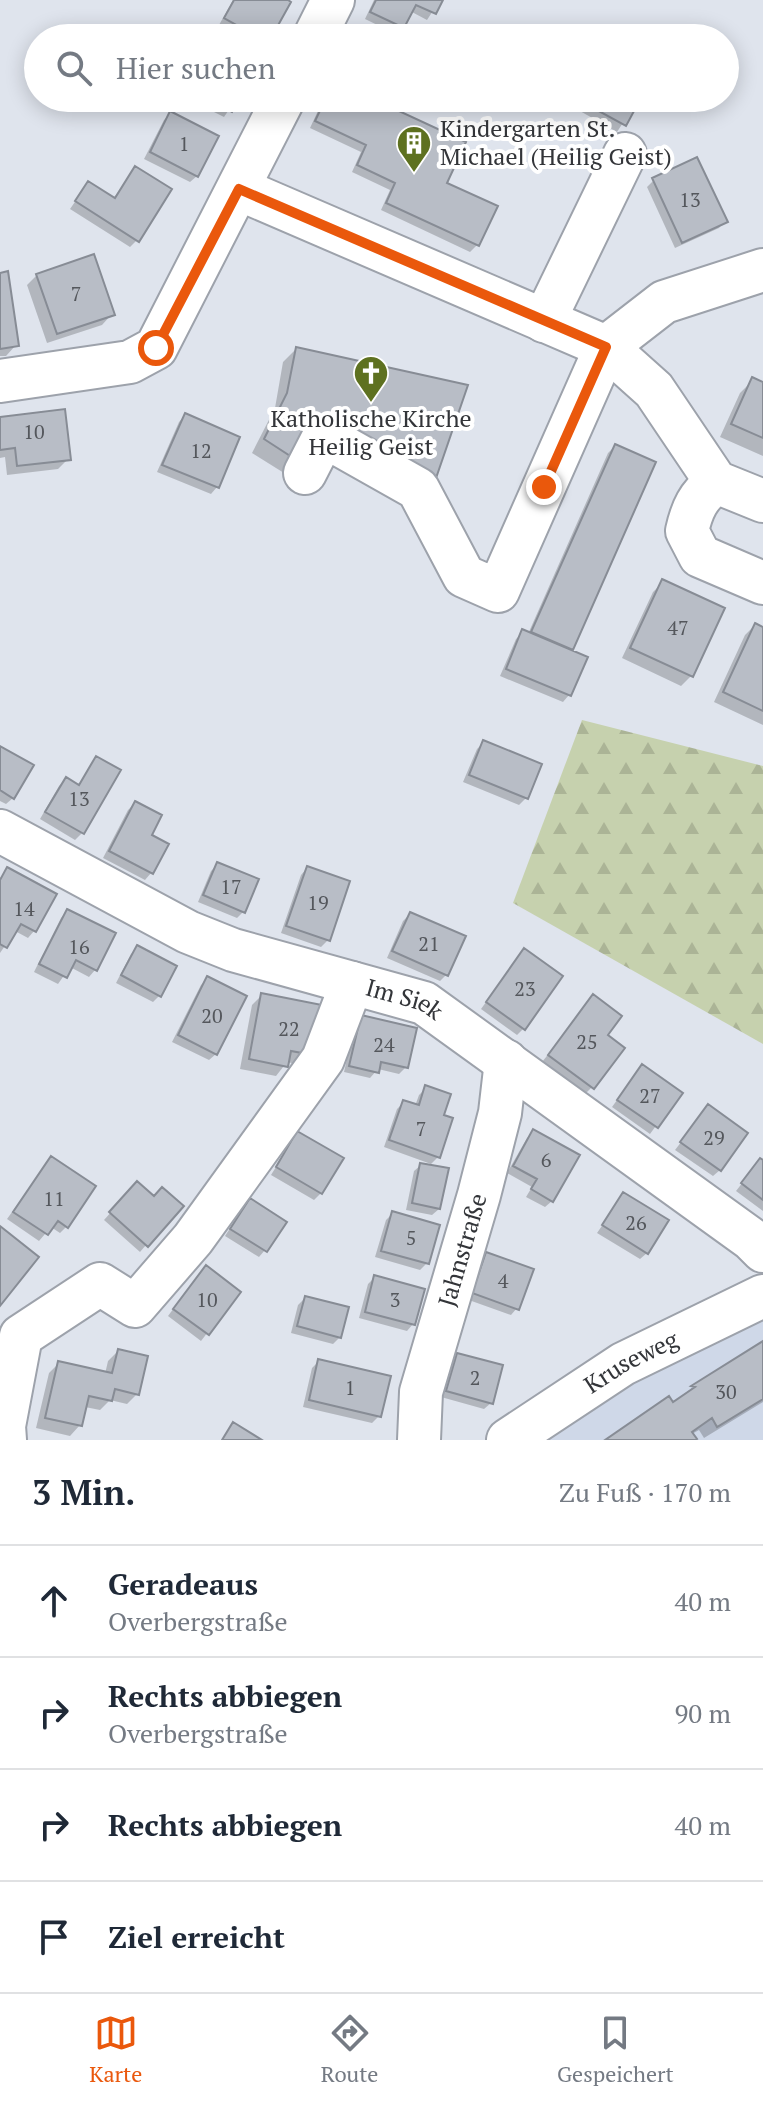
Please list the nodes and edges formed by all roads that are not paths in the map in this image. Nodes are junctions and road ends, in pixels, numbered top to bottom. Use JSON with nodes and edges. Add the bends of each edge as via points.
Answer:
{"nodes":[{"id":1,"x":333,"y":0,"type":"edge"},
{"id":2,"x":321,"y":24,"type":"edge"},
{"id":3,"x":277,"y":112,"type":"edge"},
{"id":4,"x":625,"y":154,"type":"dead end"},
{"id":5,"x":230,"y":205,"type":"junction"},
{"id":6,"x":763,"y":270,"type":"edge"},
{"id":7,"x":544,"y":321,"type":"junction"},
{"id":8,"x":606,"y":347,"type":"junction"},
{"id":9,"x":0,"y":381,"type":"edge"},
{"id":10,"x":305,"y":473,"type":"dead end"},
{"id":11,"x":716,"y":482,"type":"junction"},
{"id":12,"x":763,"y":501,"type":"edge"},
{"id":13,"x":763,"y":583,"type":"edge"},
{"id":14,"x":0,"y":831,"type":"edge"},
{"id":15,"x":352,"y":983,"type":"junction"},
{"id":16,"x":506,"y":1061,"type":"junction"},
{"id":17,"x":763,"y":1251,"type":"edge"},
{"id":18,"x":763,"y":1296,"type":"edge"},
{"id":19,"x":5,"y":1440,"type":"edge"},
{"id":20,"x":419,"y":1440,"type":"edge"},
{"id":21,"x":508,"y":1440,"type":"edge"}],
"edges":[{"from":1,"to":2,"type":"street"},
{"from":3,"to":5,"type":"street"},
{"from":4,"to":7,"type":"street"},
{"from":5,"to":7,"type":"street"},
{"from":5,"to":9,"type":"street","via":[[156,348],[130,362]]},
{"from":6,"to":8,"type":"street","via":[[664,302]]},
{"from":7,"to":8,"type":"street"},
{"from":8,"to":10,"type":"street","via":[[498,591],[464,576],[418,489],[324,436]]},
{"from":8,"to":11,"type":"street","via":[[654,390]]},
{"from":11,"to":12,"type":"street"},
{"from":11,"to":13,"type":"street","via":[[693,507],[687,531],[700,556]]},
{"from":14,"to":15,"type":"street","name":"Im Siek","via":[[188,932]]},
{"from":15,"to":16,"type":"street","name":"Im Siek","via":[[424,1003]]},
{"from":15,"to":19,"type":"street","via":[[323,1059],[193,1239],[135,1306],[100,1284],[21,1336]]},
{"from":16,"to":17,"type":"street","name":"Im Siek"},
{"from":16,"to":20,"type":"street","name":"Jahnstraße","via":[[483,1182],[421,1392]]},
{"from":18,"to":21,"type":"street","name":"Kruseweg","via":[[623,1364]]}]}
